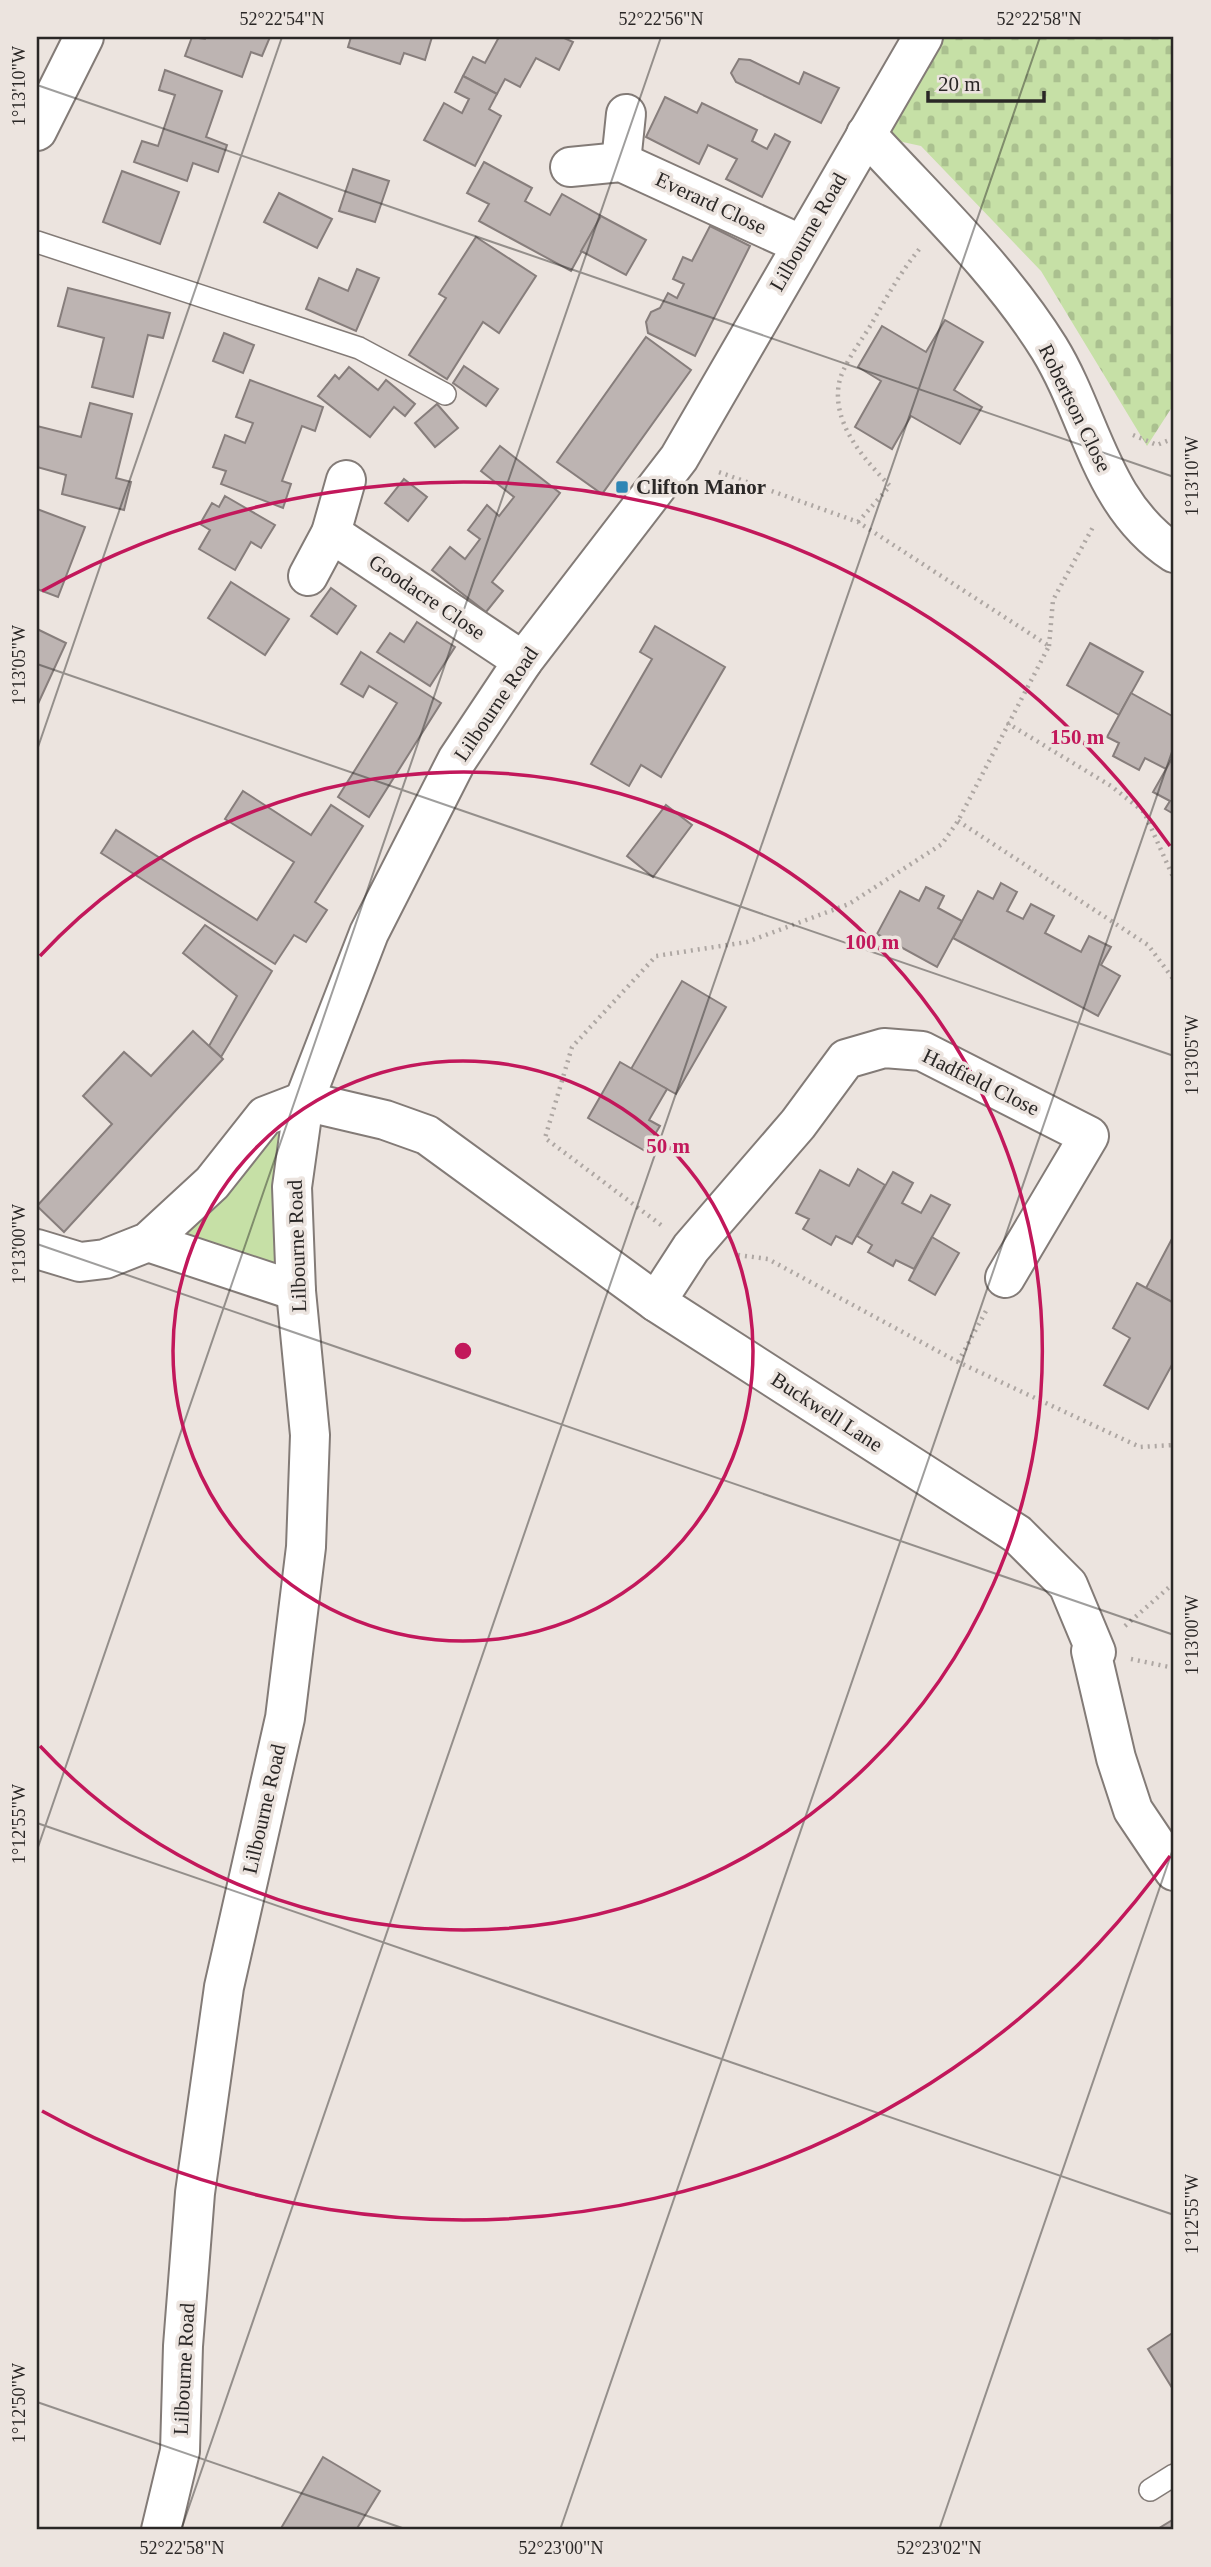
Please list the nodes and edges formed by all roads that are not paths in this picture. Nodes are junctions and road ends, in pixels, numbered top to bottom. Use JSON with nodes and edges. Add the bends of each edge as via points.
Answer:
{"nodes":[{"id":1,"x":84,"y":37,"type":"edge"},
{"id":2,"x":923,"y":37,"type":"edge"},
{"id":3,"x":626,"y":114,"type":"dead end"},
{"id":4,"x":37,"y":131,"type":"edge"},
{"id":5,"x":866,"y":134,"type":"junction"},
{"id":6,"x":621,"y":162,"type":"junction"},
{"id":7,"x":570,"y":167,"type":"dead end"},
{"id":8,"x":37,"y":242,"type":"edge"},
{"id":9,"x":800,"y":244,"type":"junction"},
{"id":10,"x":445,"y":394,"type":"dead end"},
{"id":11,"x":346,"y":480,"type":"dead end"},
{"id":12,"x":331,"y":533,"type":"junction"},
{"id":13,"x":1174,"y":553,"type":"edge"},
{"id":14,"x":308,"y":576,"type":"dead end"},
{"id":15,"x":523,"y":661,"type":"junction"},
{"id":16,"x":304,"y":1101,"type":"junction"},
{"id":17,"x":148,"y":1242,"type":"junction"},
{"id":18,"x":37,"y":1249,"type":"edge"},
{"id":19,"x":1005,"y":1278,"type":"road end"},
{"id":20,"x":296,"y":1291,"type":"junction"},
{"id":21,"x":656,"y":1302,"type":"junction"},
{"id":22,"x":1174,"y":1871,"type":"edge"},
{"id":23,"x":1174,"y":2475,"type":"edge"},
{"id":24,"x":1150,"y":2490,"type":"dead end"},
{"id":25,"x":162,"y":2530,"type":"edge"}],
"edges":[{"from":1,"to":4,"type":"street"},
{"from":2,"to":5,"type":"street","name":"Lilbourne Road"},
{"from":3,"to":6,"type":"street"},
{"from":5,"to":9,"type":"street","name":"Lilbourne Road"},
{"from":5,"to":13,"type":"street","name":"Robertson Close","via":[[990,267],[1050,349],[1118,494],[1140,527]]},
{"from":6,"to":7,"type":"street"},
{"from":6,"to":9,"type":"street","name":"Everard Close"},
{"from":8,"to":10,"type":"lane","via":[[359,348]]},
{"from":9,"to":15,"type":"street","name":"Lilbourne Road","via":[[679,458]]},
{"from":11,"to":12,"type":"street"},
{"from":12,"to":14,"type":"street"},
{"from":12,"to":15,"type":"street","name":"Goodacre Close"},
{"from":15,"to":16,"type":"street","name":"Lilbourne Road","via":[[457,760],[369,933]]},
{"from":16,"to":17,"type":"street","via":[[265,1116],[212,1183]]},
{"from":16,"to":20,"type":"street","name":"Lilbourne Road","via":[[292,1186]]},
{"from":16,"to":21,"type":"street","name":"Buckwell Lane","via":[[426,1135]]},
{"from":17,"to":18,"type":"street","via":[[105,1259],[80,1262]]},
{"from":17,"to":20,"type":"street"},
{"from":19,"to":21,"type":"street","name":"Hadfield Close","via":[[1089,1136],[922,1051],[884,1048],[846,1059],[798,1124],[691,1248]]},
{"from":20,"to":25,"type":"street","name":"Lilbourne Road","via":[[310,1435],[306,1548],[285,1718],[224,1987],[195,2193],[180,2451]]},
{"from":21,"to":22,"type":"street","name":"Buckwell Lane","via":[[1017,1534],[1068,1585],[1096,1652],[1091,1651],[1133,1810]]},
{"from":23,"to":24,"type":"lane"}]}
